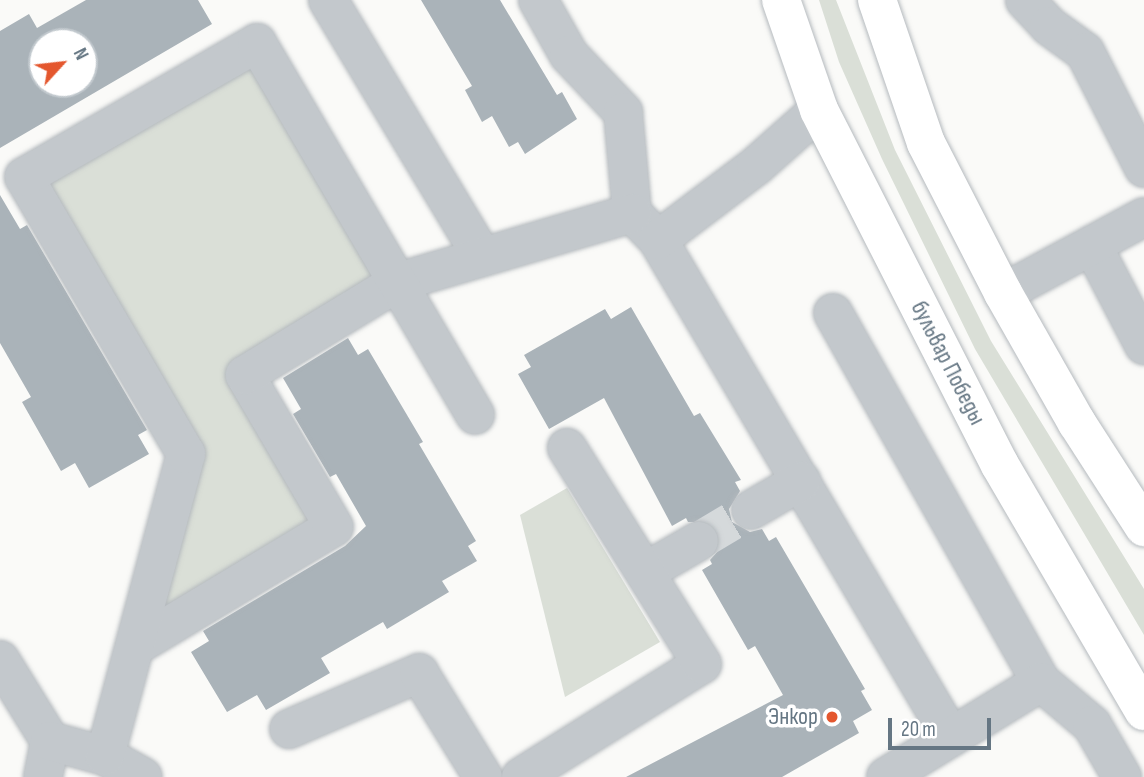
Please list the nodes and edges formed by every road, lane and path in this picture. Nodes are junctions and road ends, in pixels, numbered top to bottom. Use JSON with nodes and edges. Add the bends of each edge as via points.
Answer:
{"nodes":[{"id":1,"x":328,"y":0,"type":"edge"},
{"id":2,"x":538,"y":0,"type":"edge"},
{"id":3,"x":781,"y":0,"type":"edge"},
{"id":4,"x":877,"y":0,"type":"edge"},
{"id":5,"x":1025,"y":0,"type":"edge"},
{"id":6,"x":819,"y":110,"type":"junction"},
{"id":7,"x":1144,"y":168,"type":"edge"},
{"id":8,"x":1144,"y":217,"type":"edge"},
{"id":9,"x":645,"y":227,"type":"junction"},
{"id":10,"x":1092,"y":245,"type":"junction"},
{"id":11,"x":481,"y":255,"type":"junction"},
{"id":12,"x":398,"y":282,"type":"junction"},
{"id":13,"x":1003,"y":293,"type":"junction"},
{"id":14,"x":833,"y":313,"type":"dead end"},
{"id":15,"x":1144,"y":345,"type":"edge"},
{"id":16,"x":475,"y":415,"type":"dead end"},
{"id":17,"x":567,"y":449,"type":"dead end"},
{"id":18,"x":801,"y":481,"type":"junction"},
{"id":19,"x":751,"y":510,"type":"tunnel mouth"},
{"id":20,"x":1144,"y":527,"type":"edge"},
{"id":21,"x":699,"y":541,"type":"tunnel mouth"},
{"id":22,"x":645,"y":572,"type":"junction"},
{"id":23,"x":139,"y":644,"type":"junction"},
{"id":24,"x":0,"y":660,"type":"edge"},
{"id":25,"x":1041,"y":682,"type":"junction"},
{"id":26,"x":1144,"y":711,"type":"edge"},
{"id":27,"x":289,"y":729,"type":"dead end"},
{"id":28,"x":951,"y":737,"type":"junction"},
{"id":29,"x":106,"y":756,"type":"junction"},
{"id":30,"x":47,"y":759,"type":"edge"},
{"id":31,"x":143,"y":777,"type":"edge"},
{"id":32,"x":484,"y":777,"type":"edge"},
{"id":33,"x":521,"y":777,"type":"edge"},
{"id":34,"x":886,"y":777,"type":"edge"},
{"id":35,"x":1122,"y":777,"type":"edge"}],
"edges":[{"from":1,"to":11,"type":"lane"},
{"from":2,"to":9,"type":"lane","via":[[569,55],[623,112]]},
{"from":3,"to":6,"type":"main road","name":"бульвар Победы"},
{"from":4,"to":13,"type":"main road","via":[[926,144]]},
{"from":5,"to":7,"type":"lane","via":[[1049,26],[1085,52]]},
{"from":6,"to":9,"type":"lane","via":[[756,166]]},
{"from":6,"to":26,"type":"main road","name":"бульвар Победы","via":[[1000,466]]},
{"from":8,"to":10,"type":"lane"},
{"from":9,"to":11,"type":"lane"},
{"from":9,"to":18,"type":"lane"},
{"from":10,"to":13,"type":"lane"},
{"from":10,"to":15,"type":"lane"},
{"from":11,"to":12,"type":"lane"},
{"from":12,"to":16,"type":"lane"},
{"from":12,"to":23,"type":"lane","via":[[245,376],[334,527]]},
{"from":12,"to":23,"type":"lane","via":[[257,43],[24,177],[186,453]]},
{"from":13,"to":20,"type":"main road","via":[[1077,423]]},
{"from":14,"to":25,"type":"lane"},
{"from":17,"to":22,"type":"lane"},
{"from":18,"to":19,"type":"lane"},
{"from":18,"to":28,"type":"lane"},
{"from":21,"to":22,"type":"lane"},
{"from":22,"to":33,"type":"lane","via":[[702,664]]},
{"from":23,"to":29,"type":"lane"},
{"from":24,"to":30,"type":"lane"},
{"from":25,"to":28,"type":"lane"},
{"from":25,"to":35,"type":"lane","via":[[1093,725]]},
{"from":27,"to":32,"type":"lane","via":[[419,673]]},
{"from":28,"to":34,"type":"lane"},
{"from":29,"to":30,"type":"lane"},
{"from":29,"to":31,"type":"lane"}]}
